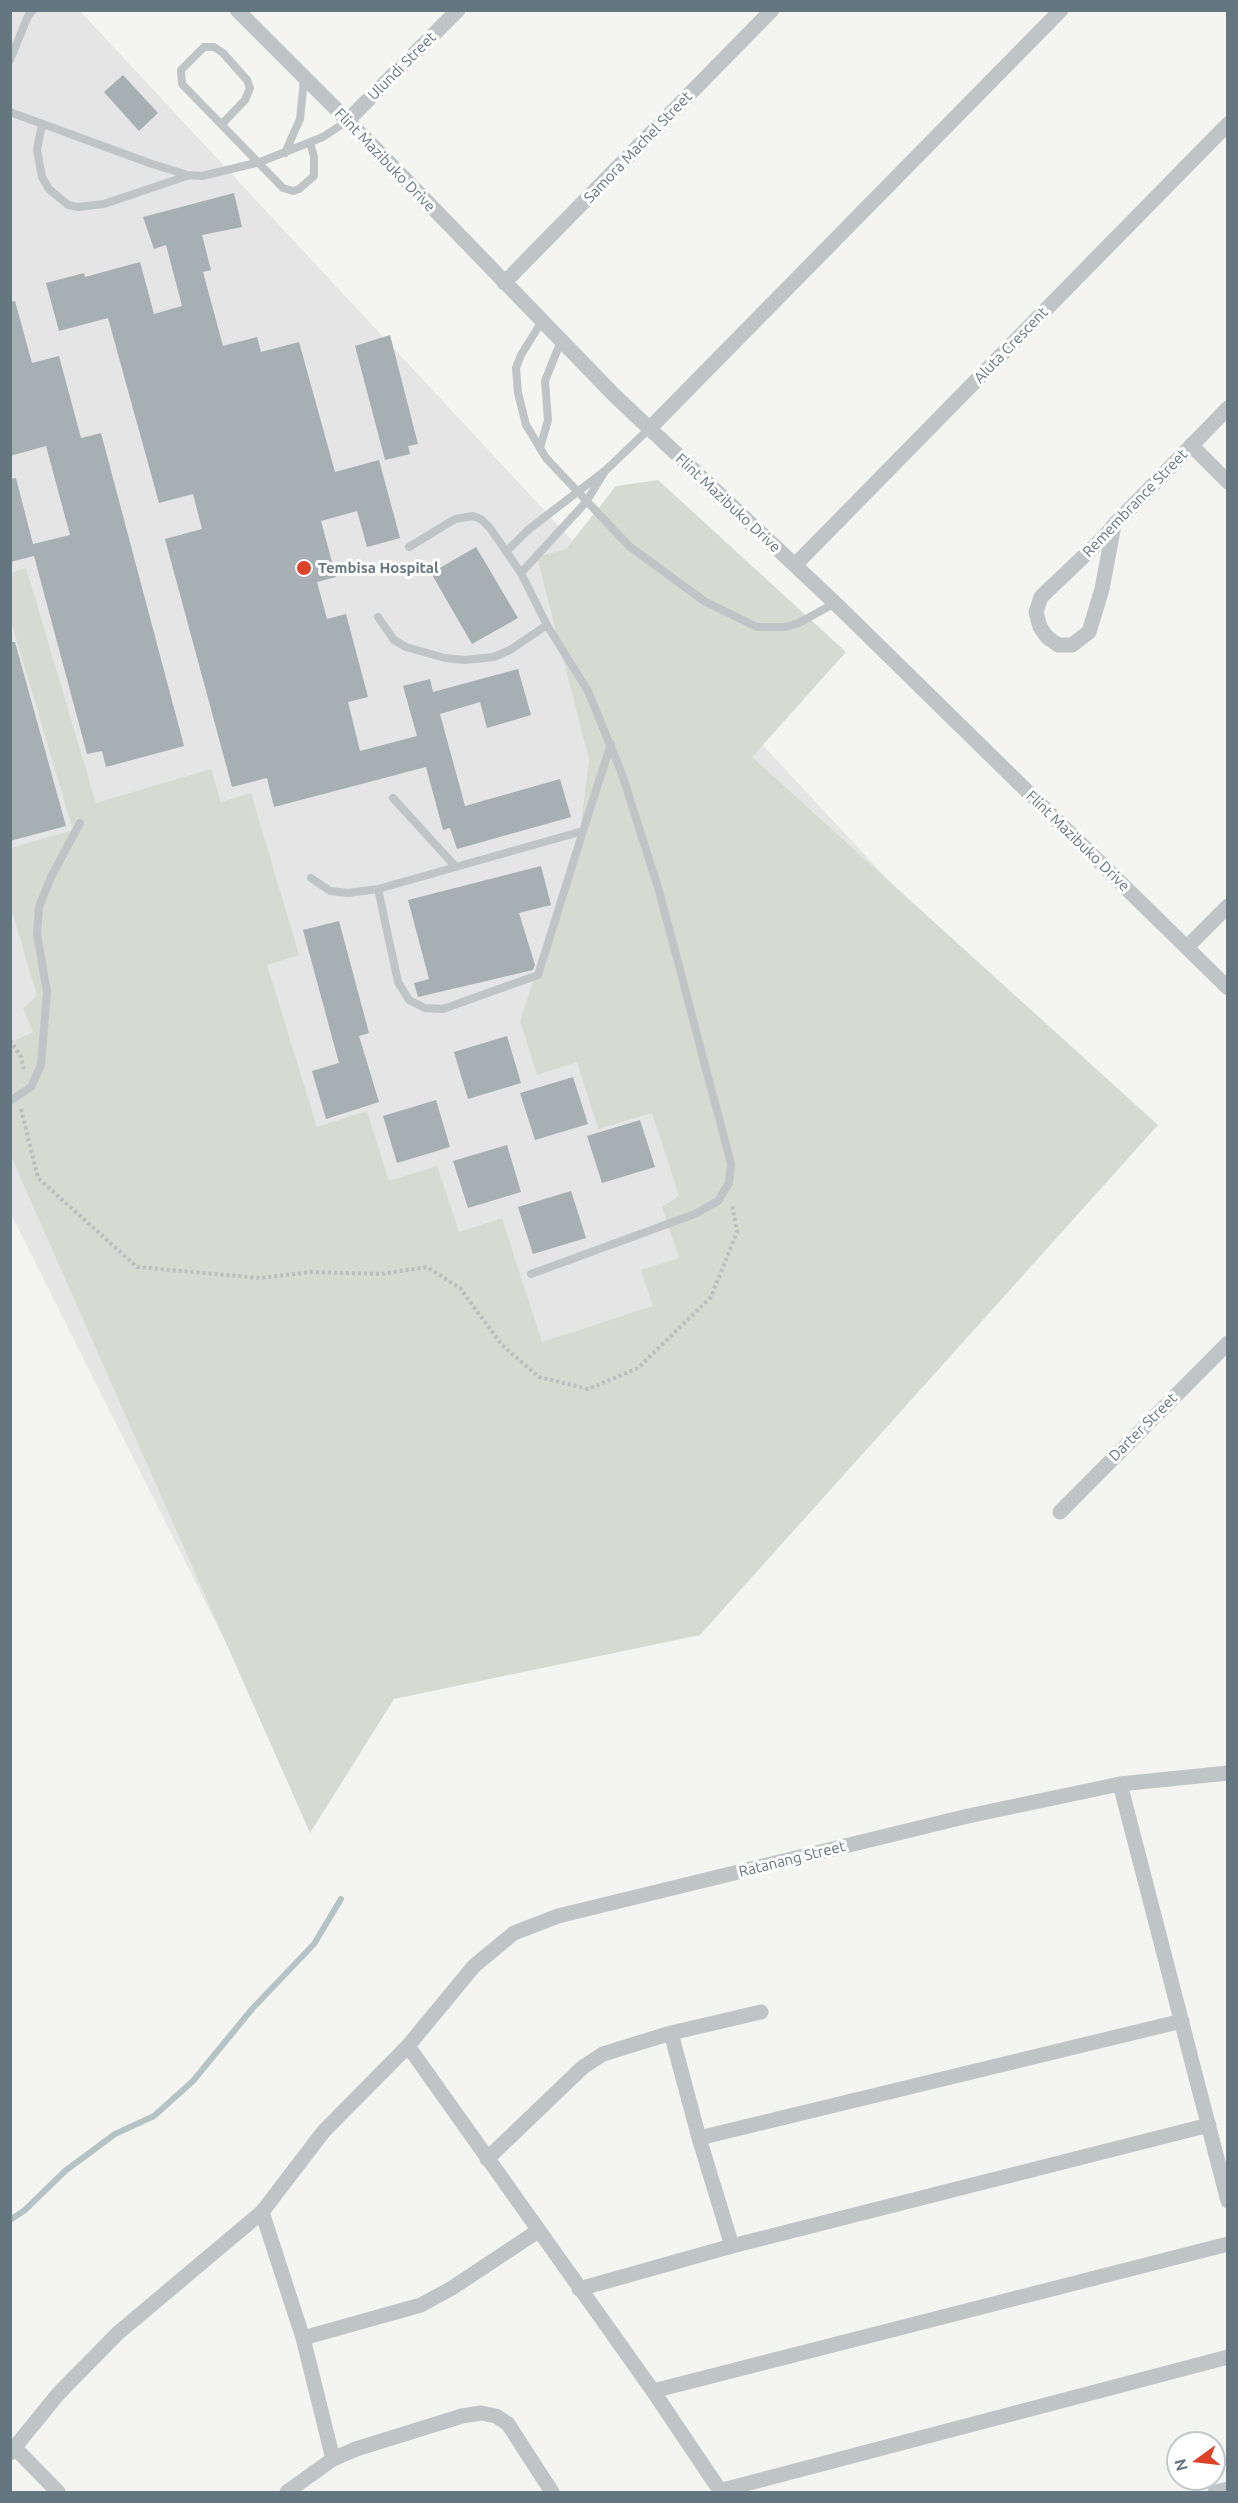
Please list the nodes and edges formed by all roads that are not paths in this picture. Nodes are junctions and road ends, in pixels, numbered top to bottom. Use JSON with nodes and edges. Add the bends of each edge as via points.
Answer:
{"nodes":[{"id":1,"x":237,"y":10,"type":"edge"},
{"id":2,"x":458,"y":10,"type":"edge"},
{"id":3,"x":772,"y":10,"type":"edge"},
{"id":4,"x":1061,"y":10,"type":"edge"},
{"id":5,"x":27,"y":12,"type":"edge"},
{"id":6,"x":10,"y":60,"type":"edge"},
{"id":7,"x":304,"y":76,"type":"junction"},
{"id":8,"x":10,"y":112,"type":"edge"},
{"id":9,"x":347,"y":121,"type":"junction"},
{"id":10,"x":42,"y":124,"type":"junction"},
{"id":11,"x":222,"y":124,"type":"junction"},
{"id":12,"x":1227,"y":124,"type":"edge"},
{"id":13,"x":310,"y":142,"type":"junction"},
{"id":14,"x":285,"y":153,"type":"junction"},
{"id":15,"x":260,"y":162,"type":"junction"},
{"id":16,"x":188,"y":175,"type":"junction"},
{"id":17,"x":504,"y":283,"type":"junction"},
{"id":18,"x":542,"y":321,"type":"junction"},
{"id":19,"x":561,"y":341,"type":"junction"},
{"id":20,"x":1227,"y":408,"type":"edge"},
{"id":21,"x":649,"y":429,"type":"junction"},
{"id":22,"x":1191,"y":445,"type":"junction"},
{"id":23,"x":540,"y":448,"type":"junction"},
{"id":24,"x":606,"y":470,"type":"junction"},
{"id":25,"x":1227,"y":482,"type":"edge"},
{"id":26,"x":577,"y":490,"type":"junction"},
{"id":27,"x":586,"y":502,"type":"junction"},
{"id":28,"x":1114,"y":525,"type":"junction"},
{"id":29,"x":410,"y":547,"type":"dead end"},
{"id":30,"x":506,"y":552,"type":"junction"},
{"id":31,"x":795,"y":565,"type":"junction"},
{"id":32,"x":521,"y":573,"type":"junction"},
{"id":33,"x":835,"y":603,"type":"junction"},
{"id":34,"x":378,"y":617,"type":"dead end"},
{"id":35,"x":547,"y":625,"type":"junction"},
{"id":36,"x":611,"y":744,"type":"junction"},
{"id":37,"x":393,"y":798,"type":"dead end"},
{"id":38,"x":80,"y":823,"type":"dead end"},
{"id":39,"x":583,"y":831,"type":"junction"},
{"id":40,"x":455,"y":866,"type":"junction"},
{"id":41,"x":312,"y":878,"type":"dead end"},
{"id":42,"x":378,"y":888,"type":"junction"},
{"id":43,"x":1227,"y":906,"type":"edge"},
{"id":44,"x":1187,"y":947,"type":"junction"},
{"id":45,"x":1227,"y":988,"type":"edge"},
{"id":46,"x":10,"y":1101,"type":"edge"},
{"id":47,"x":531,"y":1274,"type":"dead end"},
{"id":48,"x":1227,"y":1343,"type":"edge"},
{"id":49,"x":1060,"y":1512,"type":"dead end"},
{"id":50,"x":1227,"y":1773,"type":"edge"},
{"id":51,"x":1120,"y":1784,"type":"junction"},
{"id":52,"x":761,"y":2012,"type":"dead end"},
{"id":53,"x":1182,"y":2021,"type":"junction"},
{"id":54,"x":671,"y":2033,"type":"junction"},
{"id":55,"x":408,"y":2046,"type":"junction"},
{"id":56,"x":1209,"y":2125,"type":"junction"},
{"id":57,"x":699,"y":2138,"type":"junction"},
{"id":58,"x":487,"y":2159,"type":"junction"},
{"id":59,"x":1227,"y":2201,"type":"edge"},
{"id":60,"x":262,"y":2212,"type":"junction"},
{"id":61,"x":538,"y":2231,"type":"junction"},
{"id":62,"x":1227,"y":2244,"type":"edge"},
{"id":63,"x":732,"y":2246,"type":"junction"},
{"id":64,"x":579,"y":2289,"type":"junction"},
{"id":65,"x":303,"y":2338,"type":"junction"},
{"id":66,"x":1227,"y":2357,"type":"edge"},
{"id":67,"x":653,"y":2391,"type":"junction"},
{"id":68,"x":13,"y":2451,"type":"edge"},
{"id":69,"x":333,"y":2459,"type":"junction"},
{"id":70,"x":1227,"y":2489,"type":"edge"},
{"id":71,"x":720,"y":2492,"type":"edge"},
{"id":72,"x":58,"y":2493,"type":"edge"},
{"id":73,"x":287,"y":2493,"type":"edge"},
{"id":74,"x":552,"y":2493,"type":"edge"},
{"id":75,"x":1215,"y":2493,"type":"edge"}],
"edges":[{"from":1,"to":7,"type":"street","name":"Flint Mazibuko Drive"},
{"from":2,"to":9,"type":"street","name":"Ulundi Street"},
{"from":3,"to":17,"type":"street","name":"Samora Machel Street"},
{"from":4,"to":21,"type":"street"},
{"from":5,"to":6,"type":"lane"},
{"from":7,"to":9,"type":"street","name":"Flint Mazibuko Drive"},
{"from":7,"to":14,"type":"lane","via":[[300,119]]},
{"from":8,"to":10,"type":"lane"},
{"from":9,"to":13,"type":"lane"},
{"from":9,"to":17,"type":"street","name":"Flint Mazibuko Drive"},
{"from":10,"to":16,"type":"lane"},
{"from":10,"to":16,"type":"lane","via":[[37,150],[42,177],[49,189],[68,205],[104,204]]},
{"from":11,"to":11,"type":"lane","via":[[245,100],[250,88],[223,53],[214,46],[204,47],[188,60],[180,78],[186,90]]},
{"from":11,"to":15,"type":"lane"},
{"from":12,"to":31,"type":"street","name":"Aluta Crescent"},
{"from":13,"to":14,"type":"lane"},
{"from":13,"to":15,"type":"lane","via":[[314,176],[299,189],[283,188]]},
{"from":14,"to":15,"type":"lane"},
{"from":15,"to":16,"type":"lane","via":[[218,174]]},
{"from":17,"to":18,"type":"street","name":"Flint Mazibuko Drive"},
{"from":18,"to":19,"type":"street","name":"Flint Mazibuko Drive"},
{"from":18,"to":23,"type":"lane","via":[[521,355],[516,380],[524,418]]},
{"from":19,"to":21,"type":"street","name":"Flint Mazibuko Drive"},
{"from":19,"to":23,"type":"lane","via":[[545,381],[548,420]]},
{"from":20,"to":22,"type":"street","name":"Remembrance Street"},
{"from":21,"to":24,"type":"lane"},
{"from":21,"to":31,"type":"street","name":"Flint Mazibuko Drive"},
{"from":22,"to":25,"type":"street"},
{"from":22,"to":28,"type":"street","name":"Remembrance Street"},
{"from":23,"to":26,"type":"lane"},
{"from":24,"to":26,"type":"lane"},
{"from":24,"to":27,"type":"lane"},
{"from":26,"to":27,"type":"lane"},
{"from":26,"to":30,"type":"lane"},
{"from":27,"to":32,"type":"lane"},
{"from":27,"to":33,"type":"lane","via":[[629,546],[704,601],[757,627],[799,623]]},
{"from":28,"to":28,"type":"street","name":"Remembrance Street","via":[[1089,632],[1072,645],[1058,645],[1040,627],[1036,612],[1041,597]]},
{"from":29,"to":30,"type":"lane","via":[[454,519],[473,516],[490,528]]},
{"from":30,"to":32,"type":"lane"},
{"from":31,"to":33,"type":"street","name":"Flint Mazibuko Drive"},
{"from":32,"to":35,"type":"lane"},
{"from":33,"to":44,"type":"street","name":"Flint Mazibuko Drive"},
{"from":34,"to":35,"type":"lane","via":[[394,640],[406,647],[465,660],[494,657]]},
{"from":35,"to":36,"type":"lane","via":[[588,691]]},
{"from":36,"to":39,"type":"lane"},
{"from":36,"to":47,"type":"lane","via":[[660,894],[726,1139],[731,1164],[729,1183],[718,1201],[695,1214]]},
{"from":37,"to":40,"type":"lane"},
{"from":38,"to":46,"type":"lane","via":[[39,907],[37,934],[47,992],[44,1040],[36,1079]]},
{"from":39,"to":40,"type":"lane"},
{"from":39,"to":42,"type":"lane","via":[[538,975],[443,1009],[425,1008],[409,1000],[398,982]]},
{"from":40,"to":42,"type":"lane"},
{"from":41,"to":42,"type":"lane","via":[[330,891],[348,893]]},
{"from":43,"to":44,"type":"street"},
{"from":44,"to":45,"type":"street","name":"Flint Mazibuko Drive"},
{"from":48,"to":49,"type":"street","name":"Darter Street"},
{"from":50,"to":51,"type":"street","name":"Ratanang Street"},
{"from":51,"to":53,"type":"street"},
{"from":51,"to":55,"type":"street","name":"Ratanang Street","via":[[968,1816],[537,1923],[514,1933],[474,1966]]},
{"from":52,"to":54,"type":"street"},
{"from":53,"to":56,"type":"street"},
{"from":53,"to":57,"type":"street"},
{"from":54,"to":57,"type":"street"},
{"from":54,"to":58,"type":"street","via":[[629,2044],[593,2060]]},
{"from":55,"to":58,"type":"street"},
{"from":55,"to":60,"type":"street","name":"Ratanang Street","via":[[324,2131]]},
{"from":56,"to":59,"type":"street"},
{"from":56,"to":63,"type":"street"},
{"from":57,"to":63,"type":"street"},
{"from":58,"to":61,"type":"street"},
{"from":60,"to":65,"type":"street"},
{"from":60,"to":68,"type":"street","name":"Ratanang Street","via":[[118,2333],[59,2393]]},
{"from":61,"to":64,"type":"street"},
{"from":61,"to":65,"type":"street","via":[[421,2306]]},
{"from":62,"to":67,"type":"street"},
{"from":63,"to":64,"type":"street"},
{"from":64,"to":67,"type":"street"},
{"from":65,"to":69,"type":"street"},
{"from":66,"to":71,"type":"street"},
{"from":67,"to":71,"type":"street"},
{"from":68,"to":72,"type":"street"},
{"from":69,"to":73,"type":"street"},
{"from":69,"to":74,"type":"street","via":[[481,2413],[508,2424]]},
{"from":70,"to":75,"type":"street"}]}
